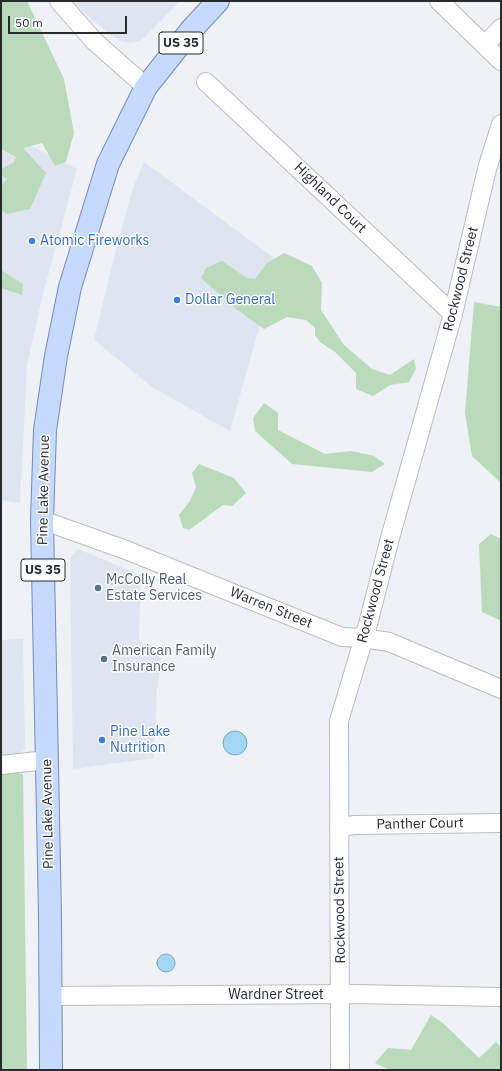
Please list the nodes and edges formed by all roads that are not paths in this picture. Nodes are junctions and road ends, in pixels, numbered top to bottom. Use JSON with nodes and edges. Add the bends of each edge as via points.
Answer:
{"nodes":[{"id":1,"x":60,"y":1,"type":"edge"},
{"id":2,"x":218,"y":1,"type":"edge"},
{"id":3,"x":439,"y":1,"type":"edge"},
{"id":4,"x":501,"y":28,"type":"edge"},
{"id":5,"x":485,"y":45,"type":"junction"},
{"id":6,"x":501,"y":61,"type":"edge"},
{"id":7,"x":206,"y":82,"type":"dead end"},
{"id":8,"x":146,"y":87,"type":"junction"},
{"id":9,"x":501,"y":124,"type":"edge"},
{"id":10,"x":453,"y":314,"type":"junction"},
{"id":11,"x":42,"y":520,"type":"junction"},
{"id":12,"x":363,"y":638,"type":"junction"},
{"id":13,"x":501,"y":689,"type":"edge"},
{"id":14,"x":47,"y":760,"type":"junction"},
{"id":15,"x":1,"y":765,"type":"edge"},
{"id":16,"x":501,"y":823,"type":"edge"},
{"id":17,"x":339,"y":827,"type":"junction"},
{"id":18,"x":341,"y":995,"type":"junction"},
{"id":19,"x":51,"y":996,"type":"junction"},
{"id":20,"x":501,"y":997,"type":"edge"},
{"id":21,"x":51,"y":1070,"type":"edge"},
{"id":22,"x":340,"y":1070,"type":"edge"}],
"edges":[{"from":1,"to":8,"type":"street","via":[[94,41]]},
{"from":2,"to":8,"type":"main road","name":"Pine Lake Avenue","number":"US 35"},
{"from":3,"to":5,"type":"street"},
{"from":4,"to":5,"type":"street"},
{"from":5,"to":6,"type":"street"},
{"from":7,"to":10,"type":"street","name":"Highland Court"},
{"from":8,"to":11,"type":"main road","name":"Pine Lake Avenue","number":"US 35","via":[[108,164],[70,287],[45,430]]},
{"from":9,"to":10,"type":"street","name":"Rockwood Street","via":[[487,169]]},
{"from":10,"to":12,"type":"street","name":"Rockwood Street"},
{"from":11,"to":12,"type":"street","name":"Warren Street","via":[[126,550],[342,637]]},
{"from":11,"to":14,"type":"main road","name":"Pine Lake Avenue","number":"US 35"},
{"from":12,"to":13,"type":"street","name":"Warren Street","via":[[388,642]]},
{"from":12,"to":17,"type":"street","name":"Rockwood Street","via":[[339,721]]},
{"from":14,"to":15,"type":"street"},
{"from":14,"to":19,"type":"main road","name":"Pine Lake Avenue","number":"US 35"},
{"from":16,"to":17,"type":"street","name":"Panther Court"},
{"from":17,"to":18,"type":"street","name":"Rockwood Street"},
{"from":18,"to":19,"type":"street","name":"Wardner Street"},
{"from":18,"to":20,"type":"street","name":"Wardner Street"},
{"from":18,"to":22,"type":"street","name":"Rockwood Street"},
{"from":19,"to":21,"type":"main road","name":"Pine Lake Avenue","number":"US 35"}]}
